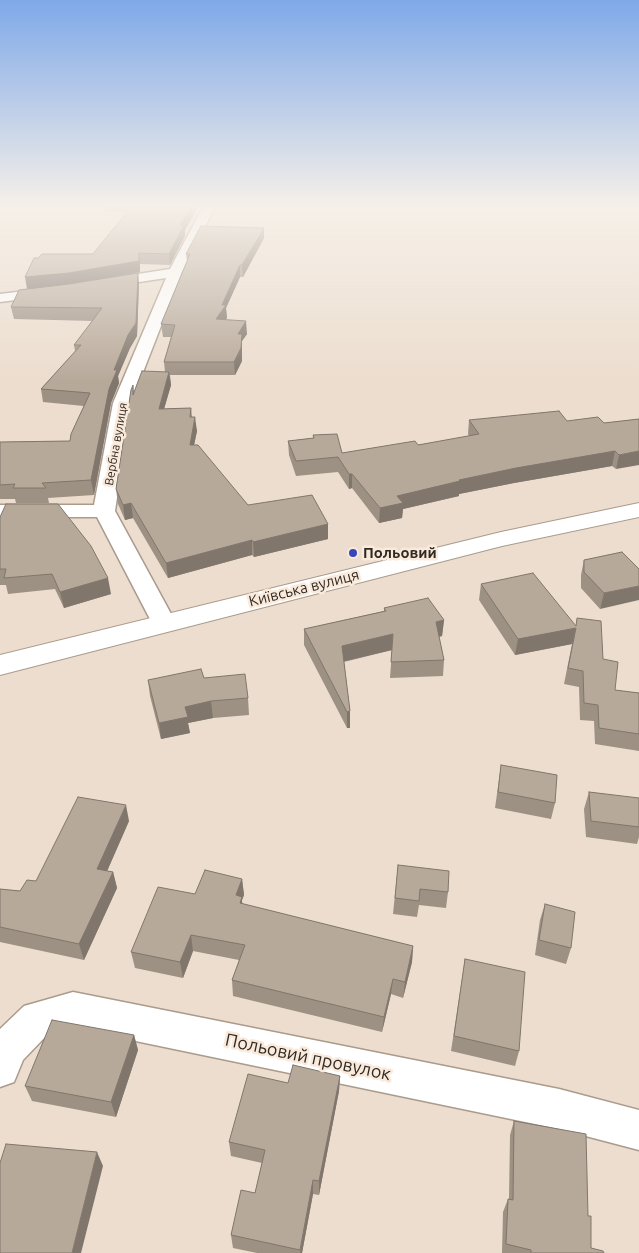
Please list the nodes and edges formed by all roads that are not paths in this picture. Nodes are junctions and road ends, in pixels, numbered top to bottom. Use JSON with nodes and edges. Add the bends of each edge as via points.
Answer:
{"nodes":[{"id":1,"x":179,"y":265,"type":"edge"},
{"id":2,"x":176,"y":272,"type":"junction"},
{"id":3,"x":88,"y":286,"type":"edge"},
{"id":4,"x":62,"y":291,"type":"edge"},
{"id":5,"x":0,"y":298,"type":"edge"},
{"id":6,"x":639,"y":510,"type":"edge"},
{"id":7,"x":0,"y":511,"type":"edge"},
{"id":8,"x":104,"y":511,"type":"junction"},
{"id":9,"x":164,"y":623,"type":"junction"},
{"id":10,"x":0,"y":665,"type":"edge"},
{"id":11,"x":0,"y":1068,"type":"edge"},
{"id":12,"x":639,"y":1130,"type":"edge"}],
"edges":[{"from":1,"to":2,"type":"street","name":"Вербна вулиця"},
{"from":2,"to":3,"type":"street"},
{"from":2,"to":8,"type":"street","name":"Вербна вулиця","via":[[122,403]]},
{"from":4,"to":5,"type":"street"},
{"from":6,"to":9,"type":"street","name":"Київська вулиця","via":[[501,539]]},
{"from":7,"to":8,"type":"street"},
{"from":8,"to":9,"type":"street"},
{"from":9,"to":10,"type":"street","name":"Київська вулиця"},
{"from":11,"to":12,"type":"street","name":"Польовий провулок","via":[[9,1047],[37,1019],[73,1010],[549,1107]]}]}
